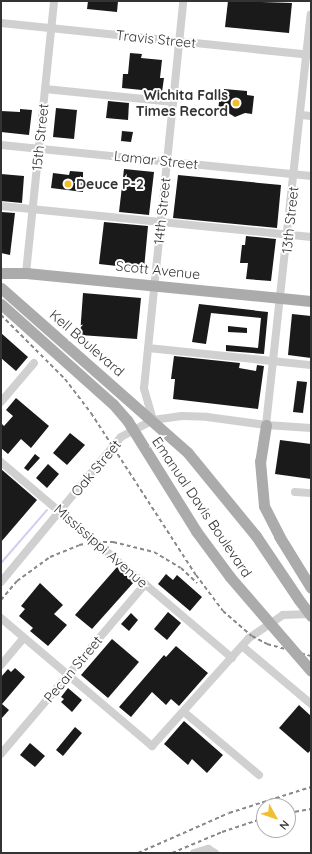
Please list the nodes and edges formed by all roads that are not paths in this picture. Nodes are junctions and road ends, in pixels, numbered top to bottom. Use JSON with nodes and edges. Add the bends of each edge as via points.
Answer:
{"nodes":[{"id":1,"x":54,"y":1,"type":"edge"},
{"id":2,"x":183,"y":1,"type":"edge"},
{"id":3,"x":311,"y":14,"type":"edge"},
{"id":4,"x":1,"y":24,"type":"edge"},
{"id":5,"x":51,"y":29,"type":"junction"},
{"id":6,"x":179,"y":41,"type":"junction"},
{"id":7,"x":309,"y":55,"type":"edge"},
{"id":8,"x":45,"y":89,"type":"junction"},
{"id":9,"x":173,"y":102,"type":"junction"},
{"id":10,"x":301,"y":115,"type":"junction"},
{"id":11,"x":311,"y":116,"type":"edge"},
{"id":12,"x":1,"y":144,"type":"edge"},
{"id":13,"x":40,"y":149,"type":"junction"},
{"id":14,"x":167,"y":162,"type":"junction"},
{"id":15,"x":295,"y":174,"type":"junction"},
{"id":16,"x":311,"y":176,"type":"edge"},
{"id":17,"x":1,"y":206,"type":"edge"},
{"id":18,"x":33,"y":209,"type":"junction"},
{"id":19,"x":161,"y":221,"type":"junction"},
{"id":20,"x":288,"y":235,"type":"junction"},
{"id":21,"x":311,"y":237,"type":"edge"},
{"id":22,"x":1,"y":273,"type":"edge"},
{"id":23,"x":26,"y":273,"type":"junction"},
{"id":24,"x":154,"y":285,"type":"junction"},
{"id":25,"x":1,"y":288,"type":"edge"},
{"id":26,"x":282,"y":298,"type":"junction"},
{"id":27,"x":311,"y":301,"type":"edge"},
{"id":28,"x":1,"y":304,"type":"edge"},
{"id":29,"x":148,"y":348,"type":"junction"},
{"id":30,"x":274,"y":361,"type":"junction"},
{"id":31,"x":34,"y":363,"type":"dead end"},
{"id":32,"x":311,"y":365,"type":"edge"},
{"id":33,"x":1,"y":402,"type":"edge"},
{"id":34,"x":153,"y":420,"type":"junction"},
{"id":35,"x":266,"y":425,"type":"junction"},
{"id":36,"x":311,"y":428,"type":"edge"},
{"id":37,"x":133,"y":431,"type":"junction"},
{"id":38,"x":1,"y":462,"type":"edge"},
{"id":39,"x":296,"y":492,"type":"dead end"},
{"id":40,"x":311,"y":493,"type":"edge"},
{"id":41,"x":61,"y":511,"type":"junction"},
{"id":42,"x":1,"y":582,"type":"edge"},
{"id":43,"x":145,"y":584,"type":"junction"},
{"id":44,"x":311,"y":588,"type":"edge"},
{"id":45,"x":311,"y":615,"type":"edge"},
{"id":46,"x":1,"y":618,"type":"edge"},
{"id":47,"x":24,"y":638,"type":"junction"},
{"id":48,"x":242,"y":646,"type":"junction"},
{"id":49,"x":232,"y":658,"type":"junction"},
{"id":50,"x":1,"y":665,"type":"edge"},
{"id":51,"x":311,"y":671,"type":"edge"},
{"id":52,"x":69,"y":674,"type":"junction"},
{"id":53,"x":311,"y":704,"type":"edge"},
{"id":54,"x":184,"y":712,"type":"junction"},
{"id":55,"x":1,"y":754,"type":"edge"},
{"id":56,"x":259,"y":775,"type":"dead end"},
{"id":57,"x":212,"y":851,"type":"edge"},
{"id":58,"x":194,"y":853,"type":"edge"}],
"edges":[{"from":1,"to":5,"type":"street","name":"15th Street"},
{"from":2,"to":6,"type":"street","name":"14th Street"},
{"from":3,"to":7,"type":"street","name":"13th Street"},
{"from":4,"to":5,"type":"street","name":"Travis Street"},
{"from":5,"to":6,"type":"street","name":"Travis Street"},
{"from":5,"to":8,"type":"street","name":"15th Street"},
{"from":6,"to":7,"type":"street","name":"Travis Street"},
{"from":6,"to":9,"type":"street","name":"14th Street"},
{"from":7,"to":10,"type":"street","name":"13th Street"},
{"from":8,"to":9,"type":"street"},
{"from":8,"to":13,"type":"street","name":"15th Street"},
{"from":9,"to":14,"type":"street","name":"14th Street"},
{"from":10,"to":11,"type":"street"},
{"from":10,"to":15,"type":"street","name":"13th Street"},
{"from":12,"to":13,"type":"street","name":"Lamar Street"},
{"from":13,"to":14,"type":"street","name":"Lamar Street"},
{"from":13,"to":18,"type":"street","name":"15th Street"},
{"from":14,"to":15,"type":"street","name":"Lamar Street"},
{"from":14,"to":19,"type":"street","name":"14th Street"},
{"from":15,"to":16,"type":"street","name":"Lamar Street"},
{"from":15,"to":20,"type":"street","name":"13th Street"},
{"from":17,"to":18,"type":"street"},
{"from":18,"to":19,"type":"street"},
{"from":18,"to":23,"type":"street","name":"15th Street"},
{"from":19,"to":20,"type":"street"},
{"from":19,"to":24,"type":"street","name":"14th Street"},
{"from":20,"to":21,"type":"street"},
{"from":20,"to":26,"type":"street","name":"13th Street"},
{"from":22,"to":23,"type":"main road","name":"Scott Avenue"},
{"from":23,"to":24,"type":"main road","name":"Scott Avenue"},
{"from":24,"to":26,"type":"main road","name":"Scott Avenue"},
{"from":24,"to":29,"type":"street","name":"14th Street"},
{"from":25,"to":34,"type":"main road","name":"Kell Boulevard"},
{"from":26,"to":27,"type":"main road","name":"Scott Avenue"},
{"from":26,"to":30,"type":"street","name":"13th Street"},
{"from":28,"to":37,"type":"main road","name":"Kell Boulevard","via":[[113,404]]},
{"from":29,"to":30,"type":"street"},
{"from":29,"to":34,"type":"street","name":"14th Street","via":[[144,388]]},
{"from":30,"to":32,"type":"street"},
{"from":30,"to":35,"type":"street","name":"13th Street"},
{"from":31,"to":33,"type":"street"},
{"from":34,"to":35,"type":"street","via":[[182,416],[207,417]]},
{"from":34,"to":37,"type":"street","name":"Oak Street"},
{"from":34,"to":45,"type":"main road","name":"Emanual Davis Boulevard","bridge":true,"via":[[215,483]]},
{"from":35,"to":36,"type":"street"},
{"from":35,"to":44,"type":"main road","via":[[260,461],[264,506],[278,536]]},
{"from":37,"to":41,"type":"street","name":"Oak Street","via":[[121,437]]},
{"from":37,"to":51,"type":"main road","name":"Emanual Davis Boulevard","bridge":true,"via":[[196,531],[230,577]]},
{"from":38,"to":41,"type":"street","name":"Mississippi Avenue"},
{"from":39,"to":40,"type":"street"},
{"from":41,"to":42,"type":"street","name":"Oak Street"},
{"from":41,"to":43,"type":"street","name":"Mississippi Avenue"},
{"from":43,"to":49,"type":"street","name":"Mississippi Avenue"},
{"from":43,"to":52,"type":"street","name":"Pecan Street"},
{"from":45,"to":48,"type":"street","via":[[277,617]]},
{"from":46,"to":47,"type":"street"},
{"from":47,"to":50,"type":"street"},
{"from":47,"to":52,"type":"street"},
{"from":48,"to":49,"type":"street"},
{"from":48,"to":53,"type":"street"},
{"from":49,"to":54,"type":"street"},
{"from":52,"to":54,"type":"street","via":[[152,746]]},
{"from":52,"to":55,"type":"street","name":"Pecan Street"},
{"from":54,"to":56,"type":"street"},
{"from":57,"to":58,"type":"street"}]}
